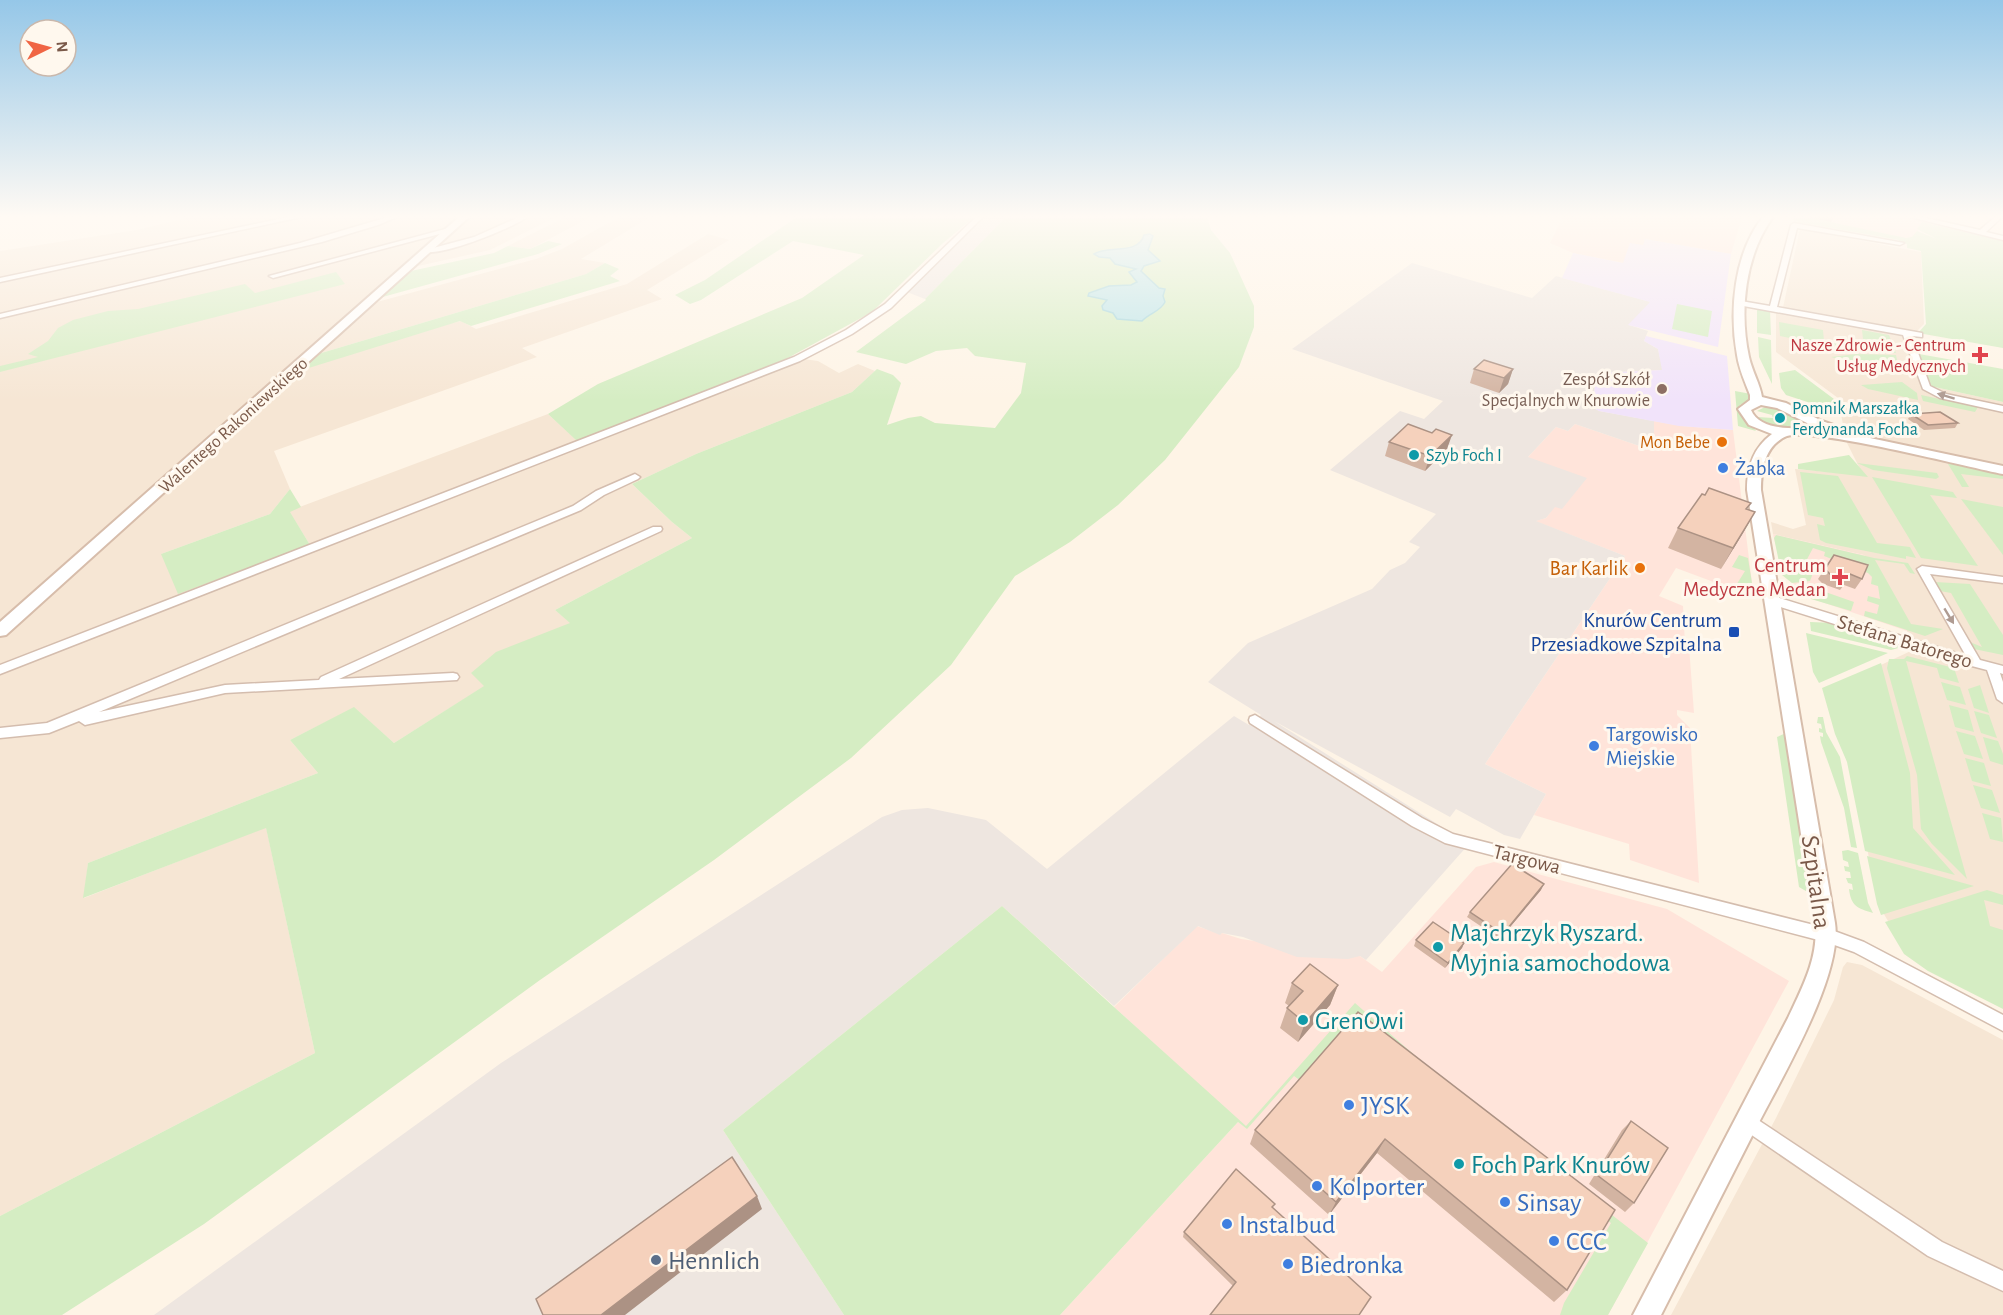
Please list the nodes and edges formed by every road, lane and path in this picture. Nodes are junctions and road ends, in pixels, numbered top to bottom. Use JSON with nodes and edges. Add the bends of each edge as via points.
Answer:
{"nodes":[{"id":1,"x":164,"y":278,"type":"edge"},
{"id":2,"x":395,"y":278,"type":"edge"},
{"id":3,"x":916,"y":278,"type":"edge"},
{"id":4,"x":1746,"y":278,"type":"edge"},
{"id":5,"x":1781,"y":278,"type":"edge"},
{"id":6,"x":1741,"y":303,"type":"junction"},
{"id":7,"x":1773,"y":309,"type":"junction"},
{"id":8,"x":0,"y":316,"type":"edge"},
{"id":9,"x":1906,"y":332,"type":"junction"},
{"id":10,"x":1919,"y":335,"type":"dead end"},
{"id":11,"x":1751,"y":378,"type":"junction"},
{"id":12,"x":1756,"y":402,"type":"junction"},
{"id":13,"x":1782,"y":405,"type":"junction"},
{"id":14,"x":2003,"y":409,"type":"edge"},
{"id":15,"x":1806,"y":417,"type":"junction"},
{"id":16,"x":1759,"y":425,"type":"junction"},
{"id":17,"x":1803,"y":431,"type":"junction"},
{"id":18,"x":1786,"y":432,"type":"junction"},
{"id":19,"x":1864,"y":440,"type":"junction"},
{"id":20,"x":1762,"y":449,"type":"junction"},
{"id":21,"x":2003,"y":470,"type":"edge"},
{"id":22,"x":635,"y":477,"type":"dead end"},
{"id":23,"x":657,"y":529,"type":"dead end"},
{"id":24,"x":2003,"y":580,"type":"edge"},
{"id":25,"x":1772,"y":600,"type":"junction"},
{"id":26,"x":0,"y":631,"type":"edge"},
{"id":27,"x":1976,"y":663,"type":"junction"},
{"id":28,"x":1998,"y":669,"type":"edge"},
{"id":29,"x":0,"y":670,"type":"edge"},
{"id":30,"x":453,"y":677,"type":"dead end"},
{"id":31,"x":319,"y":683,"type":"junction"},
{"id":32,"x":2003,"y":699,"type":"edge"},
{"id":33,"x":1255,"y":720,"type":"dead end"},
{"id":34,"x":49,"y":728,"type":"junction"},
{"id":35,"x":0,"y":733,"type":"edge"},
{"id":36,"x":1826,"y":935,"type":"junction"},
{"id":37,"x":2003,"y":1023,"type":"edge"},
{"id":38,"x":1746,"y":1121,"type":"junction"},
{"id":39,"x":2003,"y":1281,"type":"edge"},
{"id":40,"x":1647,"y":1315,"type":"edge"}],
"edges":[{"from":1,"to":8,"type":"street"},
{"from":2,"to":26,"type":"street","name":"Walentego Rakoniewskiego"},
{"from":3,"to":29,"type":"street","via":[[882,311],[797,359]]},
{"from":4,"to":6,"type":"street"},
{"from":5,"to":7,"type":"street"},
{"from":6,"to":7,"type":"street"},
{"from":6,"to":11,"type":"street","via":[[1741,348]]},
{"from":7,"to":9,"type":"street"},
{"from":9,"to":10,"type":"street"},
{"from":14,"to":9,"type":"street","one_way":true,"via":[[1943,396],[1926,387]]},
{"from":11,"to":12,"type":"street"},
{"from":11,"to":13,"type":"street"},
{"from":12,"to":13,"type":"street"},
{"from":12,"to":16,"type":"street","name":"Szpitalna","via":[[1747,405],[1744,412]]},
{"from":13,"to":15,"type":"street"},
{"from":15,"to":17,"type":"street","via":[[1810,425]]},
{"from":15,"to":19,"type":"street"},
{"from":16,"to":18,"type":"street"},
{"from":16,"to":20,"type":"street","name":"Szpitalna"},
{"from":17,"to":18,"type":"street"},
{"from":17,"to":19,"type":"street"},
{"from":18,"to":20,"type":"street"},
{"from":19,"to":21,"type":"street"},
{"from":20,"to":25,"type":"street","name":"Szpitalna","via":[[1755,468],[1754,490]]},
{"from":22,"to":34,"type":"street","via":[[576,508]]},
{"from":23,"to":31,"type":"street"},
{"from":24,"to":27,"type":"street","one_way":true,"via":[[1922,570]]},
{"from":25,"to":27,"type":"street","name":"Stefana Batorego"},
{"from":25,"to":36,"type":"street","name":"Szpitalna"},
{"from":27,"to":28,"type":"street","name":"Stefana Batorego"},
{"from":28,"to":32,"type":"street"},
{"from":30,"to":31,"type":"street"},
{"from":31,"to":34,"type":"street","via":[[225,689]]},
{"from":33,"to":36,"type":"street","name":"Targowa","via":[[1450,840]]},
{"from":34,"to":35,"type":"street"},
{"from":36,"to":37,"type":"street","name":"Targowa","via":[[1859,947]]},
{"from":36,"to":38,"type":"street","name":"Szpitalna","via":[[1816,978],[1796,1025]]},
{"from":38,"to":39,"type":"street","via":[[1935,1249]]},
{"from":38,"to":40,"type":"street","name":"Szpitalna"}]}
